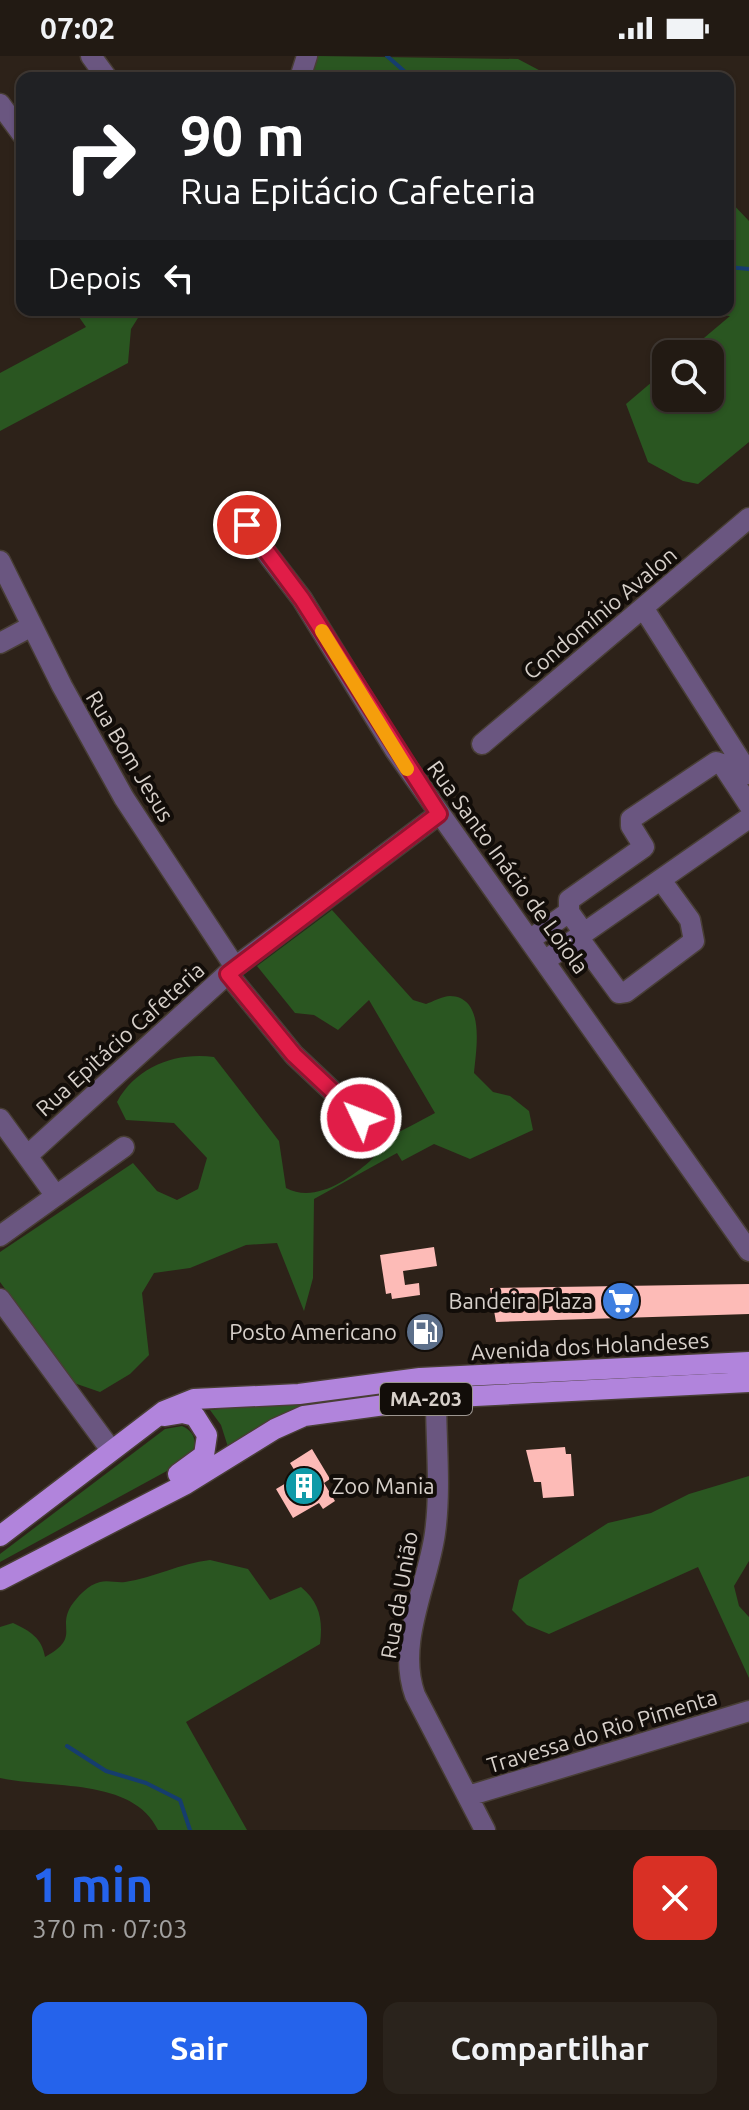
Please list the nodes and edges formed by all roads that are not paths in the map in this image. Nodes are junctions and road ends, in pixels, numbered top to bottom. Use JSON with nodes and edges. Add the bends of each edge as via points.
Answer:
{"nodes":[{"id":1,"x":0,"y":104,"type":"edge"},
{"id":2,"x":16,"y":126,"type":"edge"},
{"id":3,"x":232,"y":508,"type":"dead end"},
{"id":4,"x":749,"y":518,"type":"edge"},
{"id":5,"x":0,"y":561,"type":"edge"},
{"id":6,"x":644,"y":609,"type":"junction"},
{"id":7,"x":32,"y":626,"type":"junction"},
{"id":8,"x":0,"y":643,"type":"edge"},
{"id":9,"x":482,"y":744,"type":"dead end"},
{"id":10,"x":749,"y":774,"type":"edge"},
{"id":11,"x":749,"y":805,"type":"edge"},
{"id":12,"x":439,"y":814,"type":"junction"},
{"id":13,"x":749,"y":818,"type":"edge"},
{"id":14,"x":661,"y":880,"type":"junction"},
{"id":15,"x":569,"y":912,"type":"junction"},
{"id":16,"x":581,"y":935,"type":"junction"},
{"id":17,"x":531,"y":939,"type":"junction"},
{"id":18,"x":546,"y":960,"type":"junction"},
{"id":19,"x":232,"y":970,"type":"junction"},
{"id":20,"x":361,"y":1118,"type":"dead end"},
{"id":21,"x":0,"y":1119,"type":"edge"},
{"id":22,"x":124,"y":1147,"type":"dead end"},
{"id":23,"x":27,"y":1156,"type":"junction"},
{"id":24,"x":56,"y":1196,"type":"junction"},
{"id":25,"x":0,"y":1236,"type":"edge"},
{"id":26,"x":749,"y":1251,"type":"edge"},
{"id":27,"x":0,"y":1299,"type":"edge"},
{"id":28,"x":749,"y":1362,"type":"edge"},
{"id":29,"x":749,"y":1382,"type":"edge"},
{"id":30,"x":436,"y":1398,"type":"junction"},
{"id":31,"x":140,"y":1429,"type":"junction"},
{"id":32,"x":111,"y":1450,"type":"junction"},
{"id":33,"x":0,"y":1536,"type":"edge"},
{"id":34,"x":0,"y":1580,"type":"edge"},
{"id":35,"x":749,"y":1711,"type":"edge"},
{"id":36,"x":468,"y":1796,"type":"junction"},
{"id":37,"x":477,"y":1827,"type":"edge"}],
"edges":[{"from":1,"to":2,"type":"street"},
{"from":3,"to":12,"type":"street","name":"Rua Santo Inácio de Loiola","via":[[302,599]]},
{"from":4,"to":6,"type":"street","name":"Condomínio Avalon"},
{"from":5,"to":7,"type":"street","name":"Rua Bom Jesus"},
{"from":6,"to":9,"type":"street","name":"Condomínio Avalon"},
{"from":6,"to":10,"type":"street"},
{"from":7,"to":8,"type":"street"},
{"from":7,"to":19,"type":"street","name":"Rua Bom Jesus","via":[[124,798]]},
{"from":11,"to":15,"type":"street","via":[[716,762],[631,819],[644,847],[569,900]]},
{"from":12,"to":17,"type":"street","name":"Rua Santo Inácio de Loiola"},
{"from":12,"to":19,"type":"street","name":"Rua Epitácio Cafeteria"},
{"from":13,"to":14,"type":"street"},
{"from":14,"to":16,"type":"street"},
{"from":14,"to":16,"type":"street","via":[[690,920],[694,941],[626,992],[619,993]]},
{"from":15,"to":16,"type":"street"},
{"from":15,"to":17,"type":"street"},
{"from":16,"to":18,"type":"street"},
{"from":17,"to":18,"type":"street","name":"Rua Santo Inácio de Loiola"},
{"from":18,"to":26,"type":"street","name":"Rua Santo Inácio de Loiola"},
{"from":19,"to":20,"type":"street","name":"Rua Bom Jesus","via":[[294,1055]]},
{"from":19,"to":23,"type":"street","name":"Rua Epitácio Cafeteria"},
{"from":21,"to":23,"type":"street"},
{"from":22,"to":24,"type":"street"},
{"from":23,"to":24,"type":"street"},
{"from":24,"to":25,"type":"street"},
{"from":27,"to":32,"type":"street"},
{"from":28,"to":31,"type":"main road","name":"Avenida dos Holandeses","number":"MA-203","via":[[420,1378],[299,1394],[194,1399],[169,1408]]},
{"from":29,"to":30,"type":"main road","name":"Avenida dos Holandeses","number":"MA-203"},
{"from":30,"to":34,"type":"main road","name":"Avenida dos Holandeses","number":"MA-203","via":[[290,1420],[198,1478]]},
{"from":30,"to":36,"type":"street","name":"Rua da União","via":[[436,1530],[409,1664],[415,1695]]},
{"from":31,"to":32,"type":"main road","name":"Avenida dos Holandeses","number":"MA-203"},
{"from":31,"to":34,"type":"main road","via":[[170,1414],[189,1414],[206,1429],[206,1451],[191,1467]]},
{"from":32,"to":33,"type":"main road","name":"Avenida dos Holandeses","number":"MA-203"},
{"from":35,"to":36,"type":"street","name":"Travessa do Rio Pimenta"},
{"from":36,"to":37,"type":"street","name":"Rua da União"}]}
